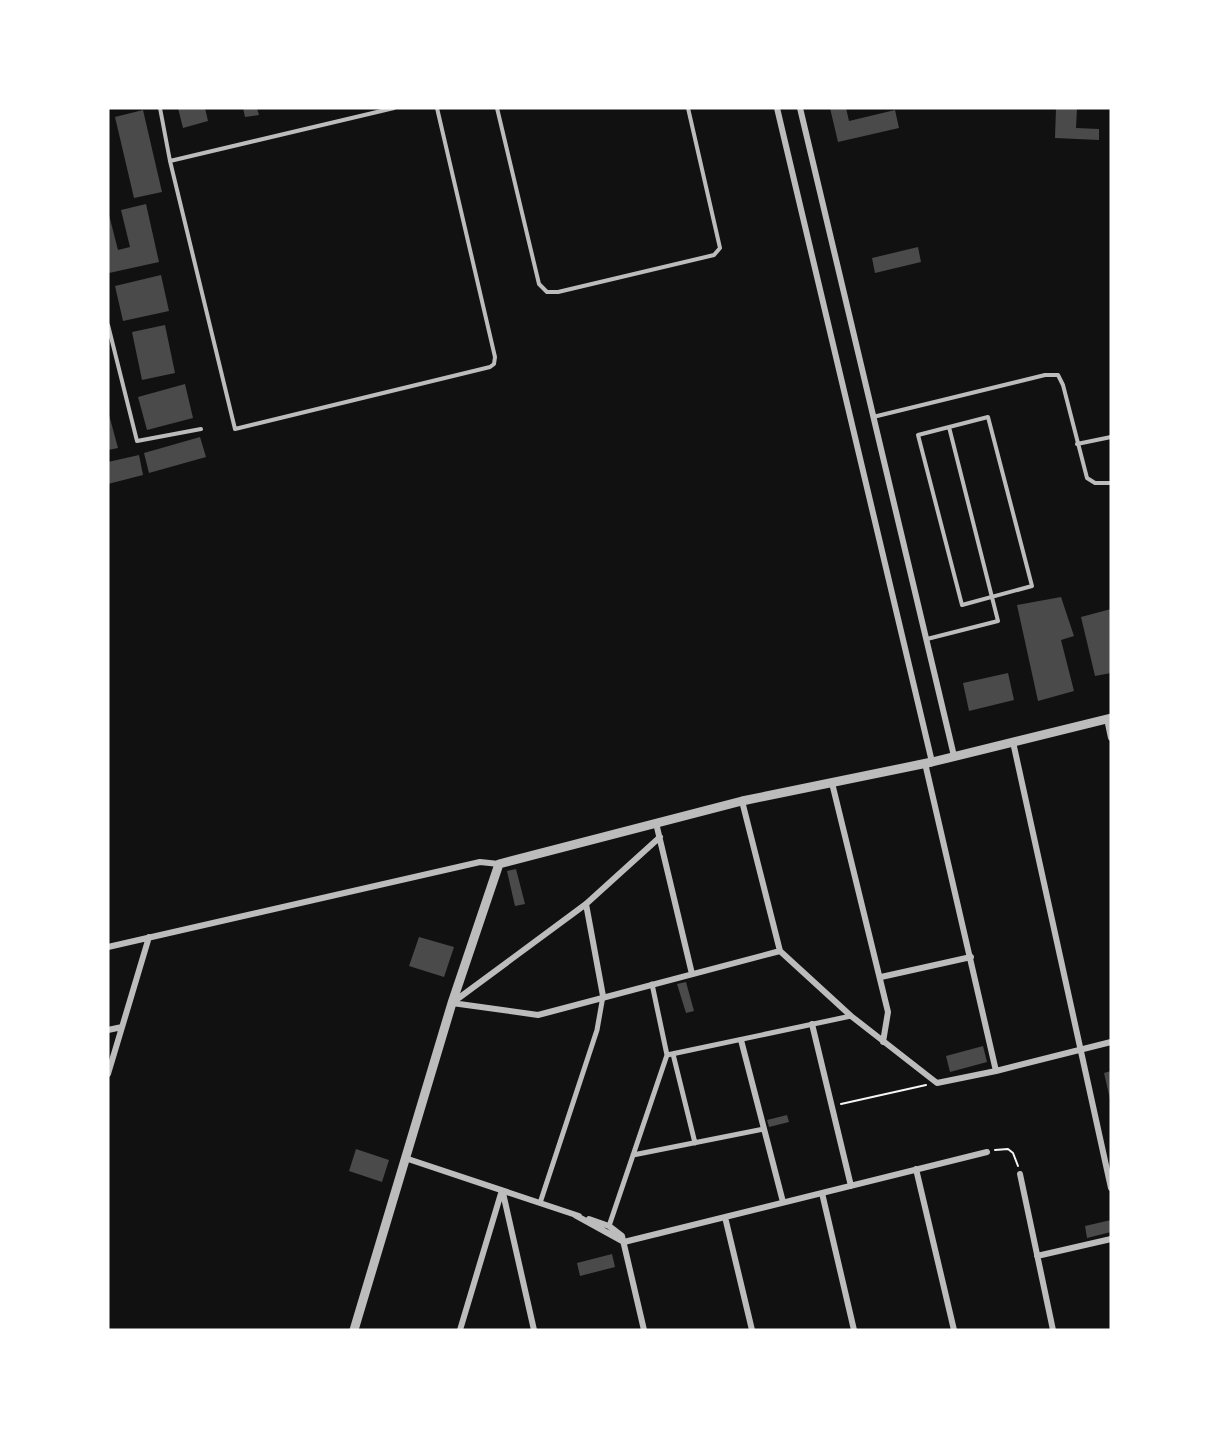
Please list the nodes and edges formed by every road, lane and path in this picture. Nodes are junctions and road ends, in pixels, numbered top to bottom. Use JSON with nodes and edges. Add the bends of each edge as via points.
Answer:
{"nodes":[{"id":1,"x":160,"y":108,"type":"edge"},
{"id":2,"x":394,"y":108,"type":"edge"},
{"id":3,"x":437,"y":108,"type":"edge"},
{"id":4,"x":497,"y":108,"type":"edge"},
{"id":5,"x":688,"y":108,"type":"edge"},
{"id":6,"x":777,"y":108,"type":"edge"},
{"id":7,"x":800,"y":108,"type":"edge"},
{"id":8,"x":170,"y":161,"type":"junction"},
{"id":9,"x":108,"y":325,"type":"edge"},
{"id":10,"x":873,"y":417,"type":"junction"},
{"id":11,"x":949,"y":427,"type":"junction"},
{"id":12,"x":201,"y":429,"type":"dead end"},
{"id":13,"x":1111,"y":437,"type":"edge"},
{"id":14,"x":1077,"y":444,"type":"junction"},
{"id":15,"x":1111,"y":483,"type":"edge"},
{"id":16,"x":992,"y":597,"type":"junction"},
{"id":17,"x":926,"y":639,"type":"junction"},
{"id":18,"x":1109,"y":719,"type":"edge"},
{"id":19,"x":1111,"y":738,"type":"edge"},
{"id":20,"x":1013,"y":742,"type":"junction"},
{"id":21,"x":954,"y":756,"type":"junction"},
{"id":22,"x":928,"y":762,"type":"junction"},
{"id":23,"x":832,"y":783,"type":"junction"},
{"id":24,"x":742,"y":801,"type":"junction"},
{"id":25,"x":656,"y":823,"type":"junction"},
{"id":26,"x":660,"y":837,"type":"junction"},
{"id":27,"x":499,"y":864,"type":"junction"},
{"id":28,"x":586,"y":904,"type":"junction"},
{"id":29,"x":149,"y":937,"type":"junction"},
{"id":30,"x":108,"y":947,"type":"edge"},
{"id":31,"x":780,"y":951,"type":"junction"},
{"id":32,"x":971,"y":957,"type":"junction"},
{"id":33,"x":692,"y":975,"type":"junction"},
{"id":34,"x":881,"y":977,"type":"junction"},
{"id":35,"x":652,"y":984,"type":"junction"},
{"id":36,"x":603,"y":996,"type":"junction"},
{"id":37,"x":452,"y":1003,"type":"junction"},
{"id":38,"x":851,"y":1016,"type":"junction"},
{"id":39,"x":812,"y":1024,"type":"junction"},
{"id":40,"x":122,"y":1027,"type":"junction"},
{"id":41,"x":108,"y":1030,"type":"edge"},
{"id":42,"x":741,"y":1040,"type":"junction"},
{"id":43,"x":884,"y":1042,"type":"junction"},
{"id":44,"x":1111,"y":1042,"type":"edge"},
{"id":45,"x":1080,"y":1050,"type":"junction"},
{"id":46,"x":670,"y":1055,"type":"junction"},
{"id":47,"x":996,"y":1071,"type":"junction"},
{"id":48,"x":108,"y":1074,"type":"edge"},
{"id":49,"x":937,"y":1083,"type":"junction"},
{"id":50,"x":832,"y":1106,"type":"junction"},
{"id":51,"x":764,"y":1129,"type":"junction"},
{"id":52,"x":695,"y":1143,"type":"junction"},
{"id":53,"x":987,"y":1152,"type":"joint"},
{"id":54,"x":633,"y":1155,"type":"junction"},
{"id":55,"x":405,"y":1158,"type":"junction"},
{"id":56,"x":916,"y":1169,"type":"junction"},
{"id":57,"x":1020,"y":1174,"type":"joint"},
{"id":58,"x":851,"y":1186,"type":"junction"},
{"id":59,"x":1111,"y":1188,"type":"edge"},
{"id":60,"x":502,"y":1190,"type":"junction"},
{"id":61,"x":822,"y":1193,"type":"junction"},
{"id":62,"x":783,"y":1202,"type":"junction"},
{"id":63,"x":540,"y":1203,"type":"junction"},
{"id":64,"x":575,"y":1215,"type":"junction"},
{"id":65,"x":725,"y":1217,"type":"junction"},
{"id":66,"x":609,"y":1226,"type":"junction"},
{"id":67,"x":1111,"y":1239,"type":"edge"},
{"id":68,"x":624,"y":1242,"type":"junction"},
{"id":69,"x":1037,"y":1256,"type":"junction"},
{"id":70,"x":354,"y":1330,"type":"edge"},
{"id":71,"x":460,"y":1330,"type":"edge"},
{"id":72,"x":534,"y":1330,"type":"edge"},
{"id":73,"x":644,"y":1330,"type":"edge"},
{"id":74,"x":752,"y":1330,"type":"edge"},
{"id":75,"x":854,"y":1330,"type":"edge"},
{"id":76,"x":954,"y":1330,"type":"edge"},
{"id":77,"x":1053,"y":1330,"type":"edge"}],
"edges":[{"from":1,"to":8,"type":"lane"},
{"from":2,"to":8,"type":"lane"},
{"from":3,"to":8,"type":"lane","via":[[494,364],[235,429]]},
{"from":4,"to":5,"type":"lane","via":[[539,284],[547,292],[714,255],[720,248]]},
{"from":6,"to":22,"type":"street"},
{"from":7,"to":10,"type":"street"},
{"from":9,"to":12,"type":"lane","via":[[137,441]]},
{"from":10,"to":14,"type":"lane","via":[[1058,375]]},
{"from":10,"to":17,"type":"street"},
{"from":11,"to":16,"type":"lane"},
{"from":11,"to":16,"type":"lane","via":[[918,435],[962,605]]},
{"from":11,"to":16,"type":"lane","via":[[988,417],[1032,586]]},
{"from":13,"to":14,"type":"lane"},
{"from":14,"to":15,"type":"lane","via":[[1087,478],[1095,483]]},
{"from":16,"to":17,"type":"lane","via":[[998,621]]},
{"from":17,"to":21,"type":"street"},
{"from":18,"to":19,"type":"street"},
{"from":18,"to":20,"type":"street"},
{"from":20,"to":21,"type":"street"},
{"from":20,"to":45,"type":"street"},
{"from":21,"to":22,"type":"street"},
{"from":22,"to":23,"type":"street"},
{"from":22,"to":32,"type":"street"},
{"from":23,"to":24,"type":"street"},
{"from":23,"to":34,"type":"street"},
{"from":24,"to":25,"type":"street"},
{"from":24,"to":31,"type":"street"},
{"from":25,"to":26,"type":"street"},
{"from":25,"to":27,"type":"street"},
{"from":26,"to":28,"type":"street"},
{"from":26,"to":33,"type":"street"},
{"from":27,"to":29,"type":"street","via":[[480,862]]},
{"from":27,"to":37,"type":"street"},
{"from":28,"to":36,"type":"street"},
{"from":28,"to":37,"type":"street"},
{"from":29,"to":30,"type":"street"},
{"from":29,"to":40,"type":"street"},
{"from":31,"to":33,"type":"street"},
{"from":31,"to":38,"type":"street"},
{"from":32,"to":34,"type":"street"},
{"from":32,"to":47,"type":"street"},
{"from":33,"to":35,"type":"street"},
{"from":34,"to":43,"type":"street","via":[[888,1012]]},
{"from":35,"to":36,"type":"street"},
{"from":35,"to":46,"type":"street"},
{"from":36,"to":37,"type":"street","via":[[538,1015]]},
{"from":36,"to":63,"type":"street","via":[[597,1030]]},
{"from":37,"to":55,"type":"street"},
{"from":38,"to":39,"type":"street"},
{"from":38,"to":43,"type":"street"},
{"from":39,"to":42,"type":"street"},
{"from":39,"to":50,"type":"street"},
{"from":40,"to":41,"type":"street"},
{"from":40,"to":48,"type":"street"},
{"from":42,"to":46,"type":"street"},
{"from":42,"to":51,"type":"street"},
{"from":43,"to":49,"type":"street"},
{"from":44,"to":45,"type":"street"},
{"from":45,"to":47,"type":"street"},
{"from":45,"to":59,"type":"street"},
{"from":46,"to":52,"type":"street"},
{"from":46,"to":54,"type":"street"},
{"from":47,"to":49,"type":"street"},
{"from":49,"to":50,"type":"path"},
{"from":50,"to":58,"type":"street"},
{"from":51,"to":52,"type":"street"},
{"from":51,"to":62,"type":"street"},
{"from":52,"to":54,"type":"street"},
{"from":53,"to":56,"type":"street"},
{"from":53,"to":57,"type":"path","via":[[1008,1149]]},
{"from":54,"to":66,"type":"street"},
{"from":55,"to":60,"type":"street"},
{"from":55,"to":70,"type":"street"},
{"from":56,"to":58,"type":"street"},
{"from":56,"to":76,"type":"street"},
{"from":57,"to":69,"type":"street"},
{"from":58,"to":61,"type":"street"},
{"from":60,"to":63,"type":"street"},
{"from":60,"to":71,"type":"street"},
{"from":60,"to":72,"type":"street"},
{"from":61,"to":62,"type":"street"},
{"from":61,"to":75,"type":"street"},
{"from":62,"to":65,"type":"street"},
{"from":63,"to":64,"type":"street"},
{"from":64,"to":66,"type":"street"},
{"from":64,"to":68,"type":"street"},
{"from":65,"to":68,"type":"street"},
{"from":65,"to":74,"type":"street"},
{"from":66,"to":68,"type":"street","via":[[619,1232]]},
{"from":67,"to":69,"type":"street"},
{"from":68,"to":73,"type":"street"},
{"from":69,"to":77,"type":"street"}]}
